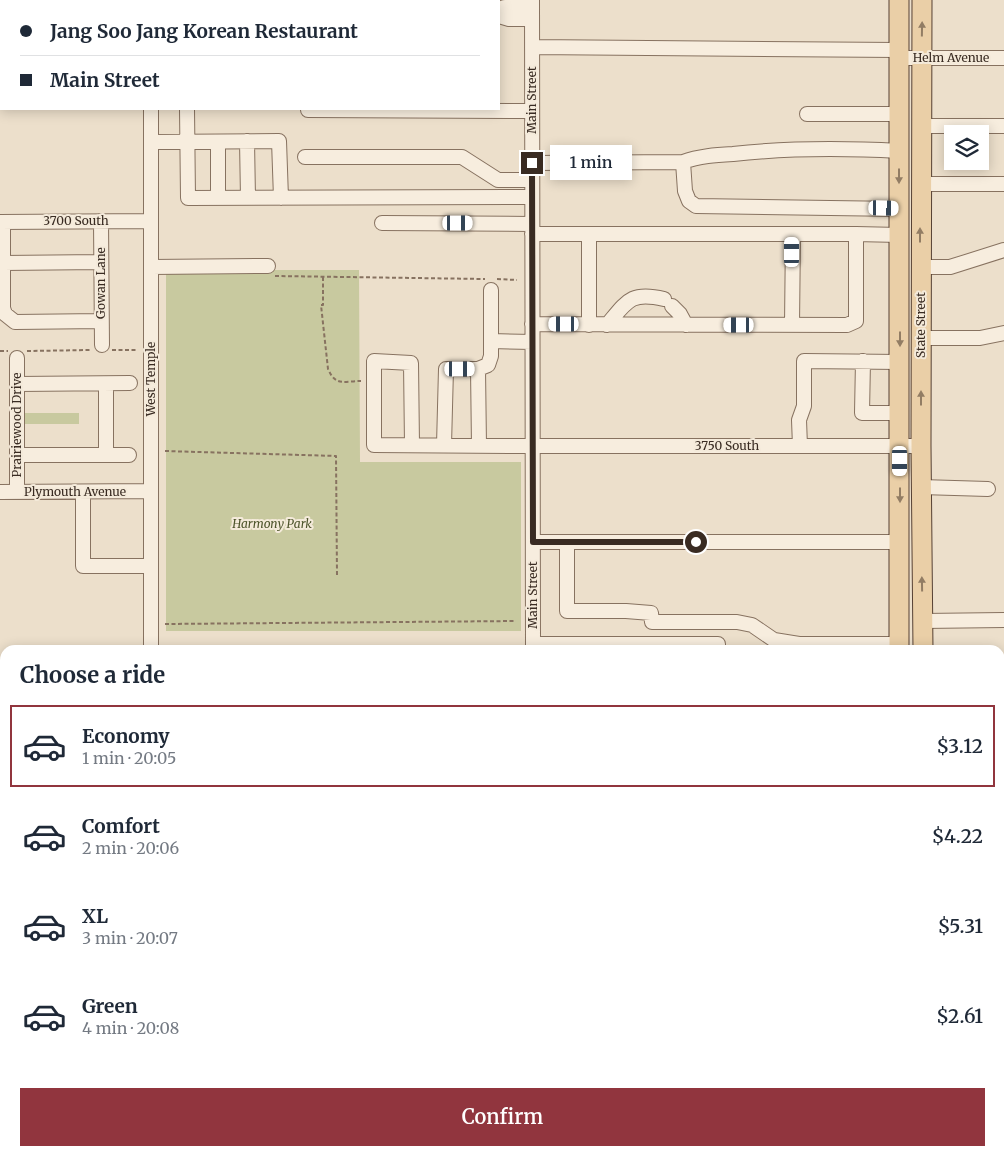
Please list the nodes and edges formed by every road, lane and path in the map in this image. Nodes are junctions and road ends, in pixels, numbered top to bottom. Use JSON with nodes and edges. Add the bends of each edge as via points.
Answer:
{"nodes":[{"id":1,"x":899,"y":0,"type":"edge"},
{"id":2,"x":922,"y":0,"type":"edge"},
{"id":3,"x":532,"y":8,"type":"edge"},
{"id":4,"x":500,"y":9,"type":"edge"},
{"id":5,"x":500,"y":17,"type":"edge"},
{"id":6,"x":532,"y":47,"type":"junction"},
{"id":7,"x":899,"y":54,"type":"junction"},
{"id":8,"x":921,"y":58,"type":"junction"},
{"id":9,"x":1004,"y":58,"type":"edge"},
{"id":10,"x":151,"y":110,"type":"edge"},
{"id":11,"x":187,"y":110,"type":"edge"},
{"id":12,"x":308,"y":111,"type":"edge"},
{"id":13,"x":532,"y":111,"type":"junction"},
{"id":14,"x":807,"y":114,"type":"dead end"},
{"id":15,"x":899,"y":114,"type":"junction"},
{"id":16,"x":920,"y":126,"type":"junction"},
{"id":17,"x":1004,"y":126,"type":"edge"},
{"id":18,"x":247,"y":141,"type":"junction"},
{"id":19,"x":151,"y":142,"type":"junction"},
{"id":20,"x":187,"y":142,"type":"junction"},
{"id":21,"x":218,"y":142,"type":"junction"},
{"id":22,"x":898,"y":151,"type":"junction"},
{"id":23,"x":304,"y":157,"type":"dead end"},
{"id":24,"x":683,"y":162,"type":"junction"},
{"id":25,"x":532,"y":163,"type":"junction"},
{"id":26,"x":532,"y":180,"type":"junction"},
{"id":27,"x":920,"y":184,"type":"junction"},
{"id":28,"x":1004,"y":184,"type":"edge"},
{"id":29,"x":532,"y":197,"type":"junction"},
{"id":30,"x":218,"y":198,"type":"junction"},
{"id":31,"x":248,"y":198,"type":"junction"},
{"id":32,"x":281,"y":198,"type":"junction"},
{"id":33,"x":898,"y":209,"type":"junction"},
{"id":34,"x":101,"y":221,"type":"junction"},
{"id":35,"x":151,"y":221,"type":"junction"},
{"id":36,"x":1,"y":222,"type":"edge"},
{"id":37,"x":382,"y":223,"type":"dead end"},
{"id":38,"x":532,"y":229,"type":"junction"},
{"id":39,"x":589,"y":234,"type":"junction"},
{"id":40,"x":792,"y":234,"type":"junction"},
{"id":41,"x":856,"y":234,"type":"junction"},
{"id":42,"x":899,"y":235,"type":"junction"},
{"id":43,"x":1004,"y":250,"type":"edge"},
{"id":44,"x":101,"y":262,"type":"junction"},
{"id":45,"x":3,"y":263,"type":"junction"},
{"id":46,"x":268,"y":266,"type":"dead end"},
{"id":47,"x":151,"y":267,"type":"junction"},
{"id":48,"x":920,"y":267,"type":"junction"},
{"id":49,"x":323,"y":276,"type":"dead end"},
{"id":50,"x":337,"y":276,"type":"dead end"},
{"id":51,"x":517,"y":280,"type":"dead end"},
{"id":52,"x":491,"y":290,"type":"dead end"},
{"id":53,"x":2,"y":308,"type":"edge"},
{"id":54,"x":101,"y":322,"type":"junction"},
{"id":55,"x":532,"y":324,"type":"junction"},
{"id":56,"x":589,"y":325,"type":"junction"},
{"id":57,"x":607,"y":325,"type":"junction"},
{"id":58,"x":686,"y":325,"type":"junction"},
{"id":59,"x":792,"y":325,"type":"junction"},
{"id":60,"x":1004,"y":333,"type":"edge"},
{"id":61,"x":921,"y":338,"type":"junction"},
{"id":62,"x":491,"y":341,"type":"junction"},
{"id":63,"x":532,"y":342,"type":"junction"},
{"id":64,"x":103,"y":348,"type":"junction"},
{"id":65,"x":138,"y":350,"type":"dead end"},
{"id":66,"x":0,"y":351,"type":"edge"},
{"id":67,"x":15,"y":353,"type":"junction"},
{"id":68,"x":863,"y":362,"type":"junction"},
{"id":69,"x":900,"y":362,"type":"junction"},
{"id":70,"x":478,"y":369,"type":"junction"},
{"id":71,"x":357,"y":381,"type":"dead end"},
{"id":72,"x":130,"y":383,"type":"dead end"},
{"id":73,"x":17,"y":384,"type":"junction"},
{"id":74,"x":106,"y":384,"type":"junction"},
{"id":75,"x":900,"y":413,"type":"junction"},
{"id":76,"x":412,"y":445,"type":"junction"},
{"id":77,"x":444,"y":445,"type":"junction"},
{"id":78,"x":479,"y":446,"type":"junction"},
{"id":79,"x":533,"y":446,"type":"junction"},
{"id":80,"x":800,"y":446,"type":"junction"},
{"id":81,"x":900,"y":446,"type":"junction"},
{"id":82,"x":921,"y":446,"type":"junction"},
{"id":83,"x":165,"y":451,"type":"dead end"},
{"id":84,"x":17,"y":455,"type":"junction"},
{"id":85,"x":106,"y":455,"type":"junction"},
{"id":86,"x":130,"y":455,"type":"dead end"},
{"id":87,"x":921,"y":487,"type":"junction"},
{"id":88,"x":988,"y":489,"type":"dead end"},
{"id":89,"x":151,"y":491,"type":"junction"},
{"id":90,"x":0,"y":492,"type":"edge"},
{"id":91,"x":17,"y":492,"type":"junction"},
{"id":92,"x":84,"y":492,"type":"junction"},
{"id":93,"x":533,"y":542,"type":"junction"},
{"id":94,"x":567,"y":542,"type":"junction"},
{"id":95,"x":899,"y":542,"type":"junction"},
{"id":96,"x":151,"y":566,"type":"junction"},
{"id":97,"x":338,"y":575,"type":"dead end"},
{"id":98,"x":516,"y":620,"type":"dead end"},
{"id":99,"x":923,"y":620,"type":"junction"},
{"id":100,"x":1004,"y":620,"type":"edge"},
{"id":101,"x":165,"y":624,"type":"dead end"},
{"id":102,"x":151,"y":645,"type":"edge"},
{"id":103,"x":533,"y":645,"type":"edge"},
{"id":104,"x":701,"y":645,"type":"edge"},
{"id":105,"x":718,"y":645,"type":"edge"},
{"id":106,"x":832,"y":645,"type":"edge"},
{"id":107,"x":899,"y":645,"type":"edge"},
{"id":108,"x":923,"y":645,"type":"edge"}],
"edges":[{"from":1,"to":7,"type":"main road","name":"State Street"},
{"from":8,"to":2,"type":"main road","name":"State Street","one_way":true},
{"from":3,"to":4,"type":"street","via":[[505,6]]},
{"from":3,"to":5,"type":"street","via":[[509,19]]},
{"from":3,"to":6,"type":"street","name":"Main Street"},
{"from":6,"to":7,"type":"street","name":"Helm Avenue"},
{"from":6,"to":13,"type":"street","name":"Main Street"},
{"from":7,"to":8,"type":"street","name":"Helm Avenue"},
{"from":7,"to":15,"type":"main road","name":"State Street"},
{"from":8,"to":9,"type":"street","name":"Helm Avenue"},
{"from":8,"to":16,"type":"main road","name":"State Street"},
{"from":10,"to":19,"type":"street","name":"West Temple"},
{"from":11,"to":20,"type":"street"},
{"from":12,"to":13,"type":"street"},
{"from":13,"to":25,"type":"street","name":"Main Street"},
{"from":14,"to":15,"type":"street"},
{"from":15,"to":22,"type":"main road","name":"State Street"},
{"from":16,"to":17,"type":"street"},
{"from":16,"to":27,"type":"main road","name":"State Street"},
{"from":18,"to":21,"type":"street"},
{"from":18,"to":31,"type":"street"},
{"from":18,"to":32,"type":"street","via":[[279,141]]},
{"from":19,"to":20,"type":"street"},
{"from":19,"to":35,"type":"street","name":"West Temple"},
{"from":20,"to":21,"type":"street"},
{"from":20,"to":30,"type":"street","via":[[188,198]]},
{"from":21,"to":30,"type":"street"},
{"from":22,"to":24,"type":"street","via":[[773,150]]},
{"from":22,"to":33,"type":"main road","name":"State Street","one_way":true},
{"from":23,"to":26,"type":"street","via":[[462,157],[498,180]]},
{"from":24,"to":25,"type":"street"},
{"from":24,"to":33,"type":"street","via":[[685,191],[689,201],[696,206]]},
{"from":25,"to":26,"type":"street","name":"Main Street"},
{"from":26,"to":29,"type":"street","name":"Main Street"},
{"from":27,"to":28,"type":"street"},
{"from":48,"to":27,"type":"main road","name":"State Street","one_way":true},
{"from":29,"to":32,"type":"street"},
{"from":29,"to":38,"type":"street","name":"Main Street"},
{"from":30,"to":31,"type":"street"},
{"from":31,"to":32,"type":"street"},
{"from":33,"to":42,"type":"main road","name":"State Street"},
{"from":34,"to":35,"type":"street","name":"3700 South"},
{"from":34,"to":36,"type":"street","name":"3700 South"},
{"from":34,"to":44,"type":"street","name":"Gowan Lane"},
{"from":35,"to":47,"type":"street","name":"West Temple"},
{"from":36,"to":45,"type":"street"},
{"from":37,"to":38,"type":"street"},
{"from":38,"to":39,"type":"street"},
{"from":38,"to":55,"type":"street","name":"Main Street"},
{"from":39,"to":40,"type":"street"},
{"from":39,"to":56,"type":"street"},
{"from":40,"to":41,"type":"street"},
{"from":40,"to":59,"type":"street"},
{"from":41,"to":42,"type":"street"},
{"from":41,"to":59,"type":"street","via":[[856,321],[847,325]]},
{"from":42,"to":69,"type":"main road","name":"State Street","one_way":true},
{"from":43,"to":48,"type":"street","via":[[950,267]]},
{"from":44,"to":45,"type":"street"},
{"from":44,"to":54,"type":"street","name":"Gowan Lane"},
{"from":45,"to":53,"type":"street"},
{"from":46,"to":47,"type":"street"},
{"from":47,"to":89,"type":"street","name":"West Temple"},
{"from":48,"to":61,"type":"main road","name":"State Street"},
{"from":49,"to":71,"type":"path","via":[[321,305],[328,369],[338,382]]},
{"from":50,"to":51,"type":"path"},
{"from":52,"to":62,"type":"street"},
{"from":53,"to":54,"type":"street","via":[[15,322]]},
{"from":54,"to":64,"type":"street","name":"Gowan Lane"},
{"from":55,"to":56,"type":"street"},
{"from":55,"to":63,"type":"street","name":"Main Street"},
{"from":56,"to":57,"type":"street"},
{"from":57,"to":58,"type":"street"},
{"from":57,"to":58,"type":"street","via":[[633,297],[656,297],[668,302]]},
{"from":58,"to":59,"type":"street"},
{"from":60,"to":61,"type":"street","via":[[980,338]]},
{"from":82,"to":61,"type":"main road","name":"State Street","one_way":true},
{"from":62,"to":63,"type":"street"},
{"from":62,"to":70,"type":"street","via":[[488,365]]},
{"from":63,"to":79,"type":"street","name":"Main Street"},
{"from":64,"to":65,"type":"path"},
{"from":64,"to":67,"type":"path"},
{"from":66,"to":67,"type":"path"},
{"from":67,"to":73,"type":"street","name":"Prairiewood Drive"},
{"from":68,"to":69,"type":"street"},
{"from":68,"to":75,"type":"street","via":[[862,413]]},
{"from":68,"to":80,"type":"street","via":[[804,361]]},
{"from":69,"to":75,"type":"main road","name":"State Street"},
{"from":70,"to":77,"type":"street","via":[[446,369]]},
{"from":70,"to":78,"type":"street"},
{"from":72,"to":74,"type":"street"},
{"from":73,"to":74,"type":"street"},
{"from":73,"to":84,"type":"street","name":"Prairiewood Drive"},
{"from":74,"to":85,"type":"street"},
{"from":75,"to":81,"type":"main road","name":"State Street"},
{"from":76,"to":76,"type":"street","name":"3750 South","via":[[374,445],[374,361],[411,363]]},
{"from":76,"to":77,"type":"street","name":"3750 South"},
{"from":77,"to":78,"type":"street","name":"3750 South"},
{"from":78,"to":79,"type":"street","name":"3750 South"},
{"from":79,"to":80,"type":"street","name":"3750 South"},
{"from":79,"to":93,"type":"street","name":"Main Street"},
{"from":80,"to":81,"type":"street","name":"3750 South"},
{"from":81,"to":82,"type":"street","name":"3750 South"},
{"from":81,"to":95,"type":"main road","name":"State Street","one_way":true},
{"from":82,"to":87,"type":"main road","name":"State Street"},
{"from":83,"to":97,"type":"path","via":[[336,456]]},
{"from":84,"to":85,"type":"street"},
{"from":84,"to":91,"type":"street","name":"Prairiewood Drive"},
{"from":85,"to":86,"type":"street"},
{"from":87,"to":88,"type":"street"},
{"from":99,"to":87,"type":"main road","name":"State Street","one_way":true},
{"from":89,"to":92,"type":"street","name":"Plymouth Avenue"},
{"from":89,"to":96,"type":"street","name":"West Temple"},
{"from":90,"to":91,"type":"street","name":"Plymouth Avenue"},
{"from":91,"to":92,"type":"street","name":"Plymouth Avenue"},
{"from":92,"to":96,"type":"street","via":[[84,566]]},
{"from":93,"to":94,"type":"street"},
{"from":93,"to":103,"type":"street","name":"Main Street"},
{"from":94,"to":95,"type":"street"},
{"from":94,"to":106,"type":"street","via":[[567,611],[652,613],[652,622],[737,622],[752,625],[774,640]]},
{"from":95,"to":107,"type":"main road","name":"State Street"},
{"from":96,"to":102,"type":"street","name":"West Temple"},
{"from":98,"to":101,"type":"path"},
{"from":99,"to":100,"type":"street"},
{"from":99,"to":108,"type":"main road","name":"State Street"},
{"from":104,"to":105,"type":"street"}]}
